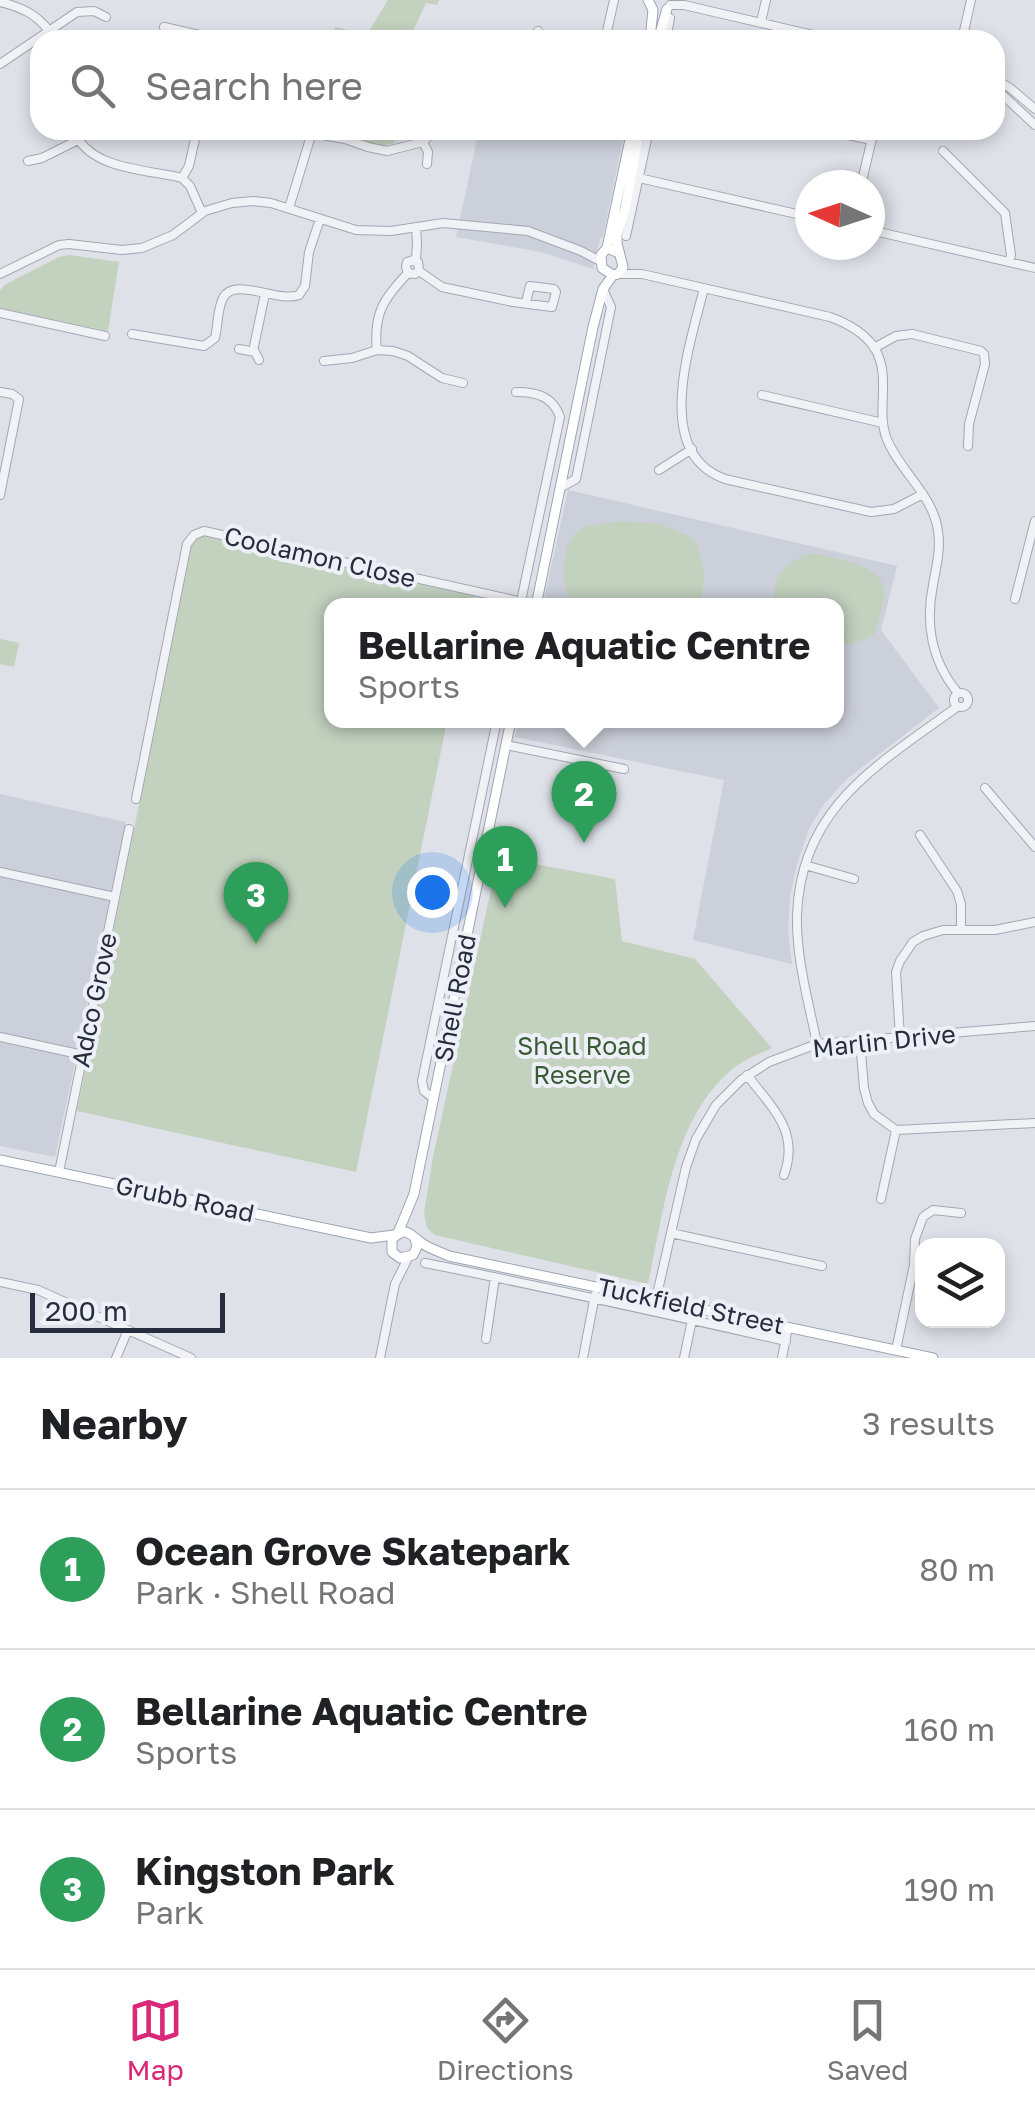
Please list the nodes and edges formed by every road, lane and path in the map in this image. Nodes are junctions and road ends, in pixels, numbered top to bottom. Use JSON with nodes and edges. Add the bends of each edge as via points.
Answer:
{"nodes":[{"id":1,"x":614,"y":0,"type":"edge"},
{"id":2,"x":766,"y":0,"type":"edge"},
{"id":3,"x":971,"y":0,"type":"edge"},
{"id":4,"x":0,"y":2,"type":"edge"},
{"id":5,"x":648,"y":3,"type":"edge"},
{"id":6,"x":670,"y":7,"type":"edge"},
{"id":7,"x":106,"y":17,"type":"dead end"},
{"id":8,"x":761,"y":22,"type":"junction"},
{"id":9,"x":164,"y":27,"type":"dead end"},
{"id":10,"x":49,"y":30,"type":"joint"},
{"id":11,"x":177,"y":30,"type":"edge"},
{"id":12,"x":607,"y":30,"type":"edge"},
{"id":13,"x":649,"y":30,"type":"edge"},
{"id":14,"x":794,"y":30,"type":"edge"},
{"id":15,"x":964,"y":30,"type":"edge"},
{"id":16,"x":30,"y":43,"type":"edge"},
{"id":17,"x":0,"y":64,"type":"edge"},
{"id":18,"x":1005,"y":85,"type":"edge"},
{"id":19,"x":1005,"y":98,"type":"edge"},
{"id":20,"x":1035,"y":108,"type":"edge"},
{"id":21,"x":1035,"y":126,"type":"edge"},
{"id":22,"x":69,"y":140,"type":"edge"},
{"id":23,"x":80,"y":140,"type":"edge"},
{"id":24,"x":195,"y":140,"type":"edge"},
{"id":25,"x":308,"y":140,"type":"edge"},
{"id":26,"x":349,"y":140,"type":"edge"},
{"id":27,"x":633,"y":140,"type":"edge"},
{"id":28,"x":634,"y":140,"type":"edge"},
{"id":29,"x":646,"y":140,"type":"edge"},
{"id":30,"x":871,"y":140,"type":"edge"},
{"id":31,"x":422,"y":142,"type":"joint"},
{"id":32,"x":943,"y":151,"type":"dead end"},
{"id":33,"x":28,"y":161,"type":"dead end"},
{"id":34,"x":426,"y":164,"type":"dead end"},
{"id":35,"x":864,"y":170,"type":"edge"},
{"id":36,"x":182,"y":178,"type":"junction"},
{"id":37,"x":639,"y":178,"type":"junction"},
{"id":38,"x":289,"y":208,"type":"junction"},
{"id":39,"x":202,"y":213,"type":"junction"},
{"id":40,"x":795,"y":214,"type":"edge"},
{"id":41,"x":320,"y":220,"type":"junction"},
{"id":42,"x":416,"y":226,"type":"junction"},
{"id":43,"x":885,"y":233,"type":"edge"},
{"id":44,"x":626,"y":236,"type":"dead end"},
{"id":45,"x":620,"y":256,"type":"junction"},
{"id":46,"x":603,"y":257,"type":"junction"},
{"id":47,"x":416,"y":260,"type":"junction"},
{"id":48,"x":1009,"y":262,"type":"junction"},
{"id":49,"x":1035,"y":268,"type":"edge"},
{"id":50,"x":419,"y":271,"type":"junction"},
{"id":51,"x":408,"y":273,"type":"junction"},
{"id":52,"x":0,"y":274,"type":"edge"},
{"id":53,"x":616,"y":274,"type":"junction"},
{"id":54,"x":642,"y":274,"type":"junction"},
{"id":55,"x":704,"y":288,"type":"junction"},
{"id":56,"x":602,"y":289,"type":"junction"},
{"id":57,"x":265,"y":294,"type":"junction"},
{"id":58,"x":526,"y":302,"type":"dead end"},
{"id":59,"x":0,"y":313,"type":"edge"},
{"id":60,"x":593,"y":327,"type":"junction"},
{"id":61,"x":132,"y":334,"type":"dead end"},
{"id":62,"x":104,"y":336,"type":"dead end"},
{"id":63,"x":874,"y":348,"type":"junction"},
{"id":64,"x":239,"y":349,"type":"dead end"},
{"id":65,"x":378,"y":350,"type":"junction"},
{"id":66,"x":324,"y":361,"type":"dead end"},
{"id":67,"x":463,"y":383,"type":"dead end"},
{"id":68,"x":0,"y":392,"type":"edge"},
{"id":69,"x":516,"y":392,"type":"dead end"},
{"id":70,"x":762,"y":395,"type":"dead end"},
{"id":71,"x":883,"y":423,"type":"junction"},
{"id":72,"x":968,"y":446,"type":"dead end"},
{"id":73,"x":692,"y":449,"type":"junction"},
{"id":74,"x":658,"y":470,"type":"dead end"},
{"id":75,"x":549,"y":476,"type":"junction"},
{"id":76,"x":560,"y":483,"type":"junction"},
{"id":77,"x":0,"y":494,"type":"edge"},
{"id":78,"x":923,"y":494,"type":"junction"},
{"id":79,"x":1035,"y":521,"type":"edge"},
{"id":80,"x":495,"y":598,"type":"edge"},
{"id":81,"x":522,"y":598,"type":"edge"},
{"id":82,"x":537,"y":598,"type":"edge"},
{"id":83,"x":1015,"y":599,"type":"dead end"},
{"id":84,"x":495,"y":728,"type":"edge"},
{"id":85,"x":509,"y":728,"type":"edge"},
{"id":86,"x":506,"y":744,"type":"junction"},
{"id":87,"x":624,"y":768,"type":"dead end"},
{"id":88,"x":985,"y":788,"type":"dead end"},
{"id":89,"x":136,"y":798,"type":"dead end"},
{"id":90,"x":129,"y":829,"type":"dead end"},
{"id":91,"x":920,"y":834,"type":"dead end"},
{"id":92,"x":1035,"y":847,"type":"edge"},
{"id":93,"x":805,"y":865,"type":"junction"},
{"id":94,"x":0,"y":872,"type":"edge"},
{"id":95,"x":854,"y":879,"type":"dead end"},
{"id":96,"x":115,"y":897,"type":"junction"},
{"id":97,"x":1035,"y":922,"type":"edge"},
{"id":98,"x":962,"y":930,"type":"junction"},
{"id":99,"x":1035,"y":1026,"type":"edge"},
{"id":100,"x":0,"y":1037,"type":"edge"},
{"id":101,"x":900,"y":1038,"type":"junction"},
{"id":102,"x":860,"y":1041,"type":"junction"},
{"id":103,"x":817,"y":1044,"type":"junction"},
{"id":104,"x":83,"y":1055,"type":"junction"},
{"id":105,"x":747,"y":1076,"type":"junction"},
{"id":106,"x":434,"y":1098,"type":"junction"},
{"id":107,"x":1035,"y":1124,"type":"edge"},
{"id":108,"x":896,"y":1130,"type":"junction"},
{"id":109,"x":0,"y":1160,"type":"edge"},
{"id":110,"x":59,"y":1172,"type":"junction"},
{"id":111,"x":784,"y":1175,"type":"dead end"},
{"id":112,"x":414,"y":1194,"type":"junction"},
{"id":113,"x":881,"y":1199,"type":"dead end"},
{"id":114,"x":962,"y":1212,"type":"dead end"},
{"id":115,"x":671,"y":1233,"type":"junction"},
{"id":116,"x":397,"y":1234,"type":"junction"},
{"id":117,"x":415,"y":1237,"type":"junction"},
{"id":118,"x":370,"y":1238,"type":"junction"},
{"id":119,"x":393,"y":1253,"type":"junction"},
{"id":120,"x":410,"y":1256,"type":"junction"},
{"id":121,"x":449,"y":1256,"type":"junction"},
{"id":122,"x":425,"y":1263,"type":"dead end"},
{"id":123,"x":822,"y":1266,"type":"dead end"},
{"id":124,"x":496,"y":1277,"type":"junction"},
{"id":125,"x":0,"y":1282,"type":"edge"},
{"id":126,"x":395,"y":1284,"type":"junction"},
{"id":127,"x":597,"y":1286,"type":"junction"},
{"id":128,"x":595,"y":1297,"type":"junction"},
{"id":129,"x":656,"y":1298,"type":"junction"},
{"id":130,"x":692,"y":1320,"type":"junction"},
{"id":131,"x":788,"y":1327,"type":"junction"},
{"id":132,"x":128,"y":1330,"type":"junction"},
{"id":133,"x":486,"y":1339,"type":"dead end"},
{"id":134,"x":786,"y":1341,"type":"junction"},
{"id":135,"x":896,"y":1350,"type":"junction"},
{"id":136,"x":883,"y":1353,"type":"edge"},
{"id":137,"x":116,"y":1358,"type":"edge"},
{"id":138,"x":191,"y":1358,"type":"edge"},
{"id":139,"x":380,"y":1358,"type":"edge"},
{"id":140,"x":583,"y":1358,"type":"edge"},
{"id":141,"x":684,"y":1358,"type":"edge"},
{"id":142,"x":782,"y":1358,"type":"edge"},
{"id":143,"x":933,"y":1358,"type":"edge"}],
"edges":[{"from":1,"to":12,"type":"street"},
{"from":2,"to":8,"type":"street"},
{"from":3,"to":15,"type":"street"},
{"from":4,"to":10,"type":"street","via":[[26,10]]},
{"from":5,"to":6,"type":"main road","via":[[659,12]]},
{"from":5,"to":13,"type":"main road"},
{"from":6,"to":8,"type":"street"},
{"from":7,"to":10,"type":"street","via":[[81,11]]},
{"from":8,"to":14,"type":"street"},
{"from":9,"to":11,"type":"street"},
{"from":16,"to":17,"type":"street"},
{"from":18,"to":20,"type":"street"},
{"from":19,"to":21,"type":"street"},
{"from":22,"to":33,"type":"street"},
{"from":23,"to":36,"type":"street","via":[[105,161]]},
{"from":24,"to":36,"type":"street"},
{"from":25,"to":38,"type":"street"},
{"from":26,"to":31,"type":"street","via":[[382,151]]},
{"from":27,"to":46,"type":"main road"},
{"from":28,"to":45,"type":"main road","via":[[617,235]]},
{"from":29,"to":37,"type":"street"},
{"from":30,"to":35,"type":"street"},
{"from":31,"to":34,"type":"street"},
{"from":32,"to":48,"type":"street","via":[[1005,213]]},
{"from":36,"to":39,"type":"street"},
{"from":37,"to":40,"type":"street"},
{"from":37,"to":44,"type":"street"},
{"from":38,"to":39,"type":"street","via":[[232,202]]},
{"from":38,"to":41,"type":"street"},
{"from":39,"to":52,"type":"street","via":[[142,248],[58,245]]},
{"from":41,"to":42,"type":"street","via":[[376,232]]},
{"from":41,"to":57,"type":"street","via":[[303,292],[290,298]]},
{"from":42,"to":46,"type":"street","via":[[528,231]]},
{"from":42,"to":47,"type":"street"},
{"from":43,"to":48,"type":"street"},
{"from":45,"to":46,"type":"main road"},
{"from":45,"to":53,"type":"main road","via":[[623,267]]},
{"from":45,"to":54,"type":"street"},
{"from":46,"to":53,"type":"main road"},
{"from":46,"to":60,"type":"main road"},
{"from":47,"to":50,"type":"street"},
{"from":47,"to":51,"type":"street","via":[[407,262]]},
{"from":48,"to":49,"type":"street"},
{"from":50,"to":51,"type":"street"},
{"from":50,"to":58,"type":"street","via":[[438,286]]},
{"from":51,"to":65,"type":"street","via":[[378,315]]},
{"from":53,"to":54,"type":"street"},
{"from":53,"to":56,"type":"main road"},
{"from":54,"to":55,"type":"street"},
{"from":55,"to":63,"type":"street","via":[[830,317],[858,330]]},
{"from":55,"to":73,"type":"street","via":[[680,390]]},
{"from":56,"to":60,"type":"main road"},
{"from":56,"to":76,"type":"street","via":[[611,308],[576,479]]},
{"from":57,"to":61,"type":"street","via":[[239,288],[226,294],[215,338],[204,346]]},
{"from":57,"to":64,"type":"street","via":[[256,356]]},
{"from":59,"to":62,"type":"street"},
{"from":60,"to":76,"type":"main road"},
{"from":63,"to":71,"type":"street","via":[[883,371]]},
{"from":63,"to":72,"type":"street","via":[[912,334],[981,350],[985,364]]},
{"from":65,"to":66,"type":"street"},
{"from":65,"to":67,"type":"street","via":[[401,353]]},
{"from":68,"to":77,"type":"street","via":[[18,399]]},
{"from":69,"to":75,"type":"street","via":[[544,396],[557,408]]},
{"from":70,"to":71,"type":"street"},
{"from":71,"to":78,"type":"street","via":[[892,450]]},
{"from":73,"to":74,"type":"street"},
{"from":73,"to":78,"type":"street","via":[[714,476],[871,512],[894,510]]},
{"from":75,"to":76,"type":"street"},
{"from":75,"to":81,"type":"street"},
{"from":76,"to":82,"type":"main road"},
{"from":78,"to":93,"type":"street","via":[[939,534],[928,620],[944,675],[958,693],[957,707],[852,786],[820,829]]},
{"from":79,"to":83,"type":"street"},
{"from":80,"to":89,"type":"street","name":"Coolamon Close","via":[[204,531],[194,535]]},
{"from":84,"to":106,"type":"street","name":"Shell Road","via":[[422,1081]]},
{"from":85,"to":86,"type":"main road","name":"Shell Road"},
{"from":86,"to":87,"type":"street"},
{"from":86,"to":106,"type":"main road","name":"Shell Road"},
{"from":88,"to":92,"type":"street"},
{"from":90,"to":96,"type":"street","name":"Adco Grove"},
{"from":91,"to":98,"type":"street","via":[[957,891]]},
{"from":93,"to":95,"type":"street"},
{"from":93,"to":103,"type":"street","via":[[798,933]]},
{"from":94,"to":96,"type":"street"},
{"from":96,"to":104,"type":"street","name":"Adco Grove"},
{"from":97,"to":98,"type":"street"},
{"from":98,"to":101,"type":"street","via":[[923,936],[900,961]]},
{"from":99,"to":101,"type":"street","name":"Marlin Drive"},
{"from":100,"to":104,"type":"street"},
{"from":101,"to":102,"type":"street","name":"Marlin Drive"},
{"from":102,"to":103,"type":"street","name":"Marlin Drive"},
{"from":102,"to":108,"type":"street","via":[[868,1102]]},
{"from":103,"to":105,"type":"street","name":"Marlin Drive"},
{"from":104,"to":110,"type":"street","name":"Adco Grove"},
{"from":105,"to":111,"type":"street","via":[[788,1134]]},
{"from":105,"to":115,"type":"street","name":"Marlin Drive","via":[[726,1092],[696,1139]]},
{"from":106,"to":112,"type":"main road","name":"Shell Road"},
{"from":107,"to":108,"type":"street"},
{"from":108,"to":113,"type":"street"},
{"from":109,"to":110,"type":"main road","name":"Grubb Road"},
{"from":110,"to":118,"type":"main road","name":"Grubb Road"},
{"from":112,"to":116,"type":"main road","name":"Shell Road"},
{"from":112,"to":117,"type":"main road","name":"Shell Road"},
{"from":114,"to":135,"type":"street","via":[[933,1210],[923,1217]]},
{"from":115,"to":123,"type":"street"},
{"from":115,"to":129,"type":"street","name":"Marlin Drive"},
{"from":116,"to":117,"type":"main road"},
{"from":116,"to":118,"type":"main road","name":"Grubb Road"},
{"from":116,"to":119,"type":"main road"},
{"from":117,"to":120,"type":"main road"},
{"from":117,"to":121,"type":"main road","name":"Tuckfield Street"},
{"from":118,"to":119,"type":"main road","name":"Grubb Road"},
{"from":119,"to":120,"type":"main road"},
{"from":119,"to":126,"type":"street"},
{"from":120,"to":121,"type":"main road","name":"Tuckfield Street"},
{"from":120,"to":126,"type":"street"},
{"from":121,"to":127,"type":"main road","name":"Tuckfield Street"},
{"from":122,"to":124,"type":"street","name":"Tuckfield Street"},
{"from":124,"to":128,"type":"street","name":"Tuckfield Street"},
{"from":124,"to":133,"type":"street"},
{"from":125,"to":132,"type":"street","via":[[38,1290]]},
{"from":126,"to":139,"type":"street"},
{"from":127,"to":128,"type":"street"},
{"from":127,"to":129,"type":"main road","name":"Tuckfield Street"},
{"from":128,"to":130,"type":"street","name":"Tuckfield Street"},
{"from":128,"to":140,"type":"street"},
{"from":129,"to":131,"type":"main road","name":"Tuckfield Street"},
{"from":130,"to":134,"type":"street","name":"Tuckfield Street"},
{"from":130,"to":141,"type":"street"},
{"from":131,"to":134,"type":"street"},
{"from":131,"to":136,"type":"main road","name":"Tuckfield Street"},
{"from":132,"to":137,"type":"street"},
{"from":132,"to":138,"type":"street"},
{"from":134,"to":142,"type":"street"},
{"from":135,"to":136,"type":"main road","name":"Tuckfield Street"},
{"from":135,"to":143,"type":"main road","name":"Tuckfield Street"}]}
